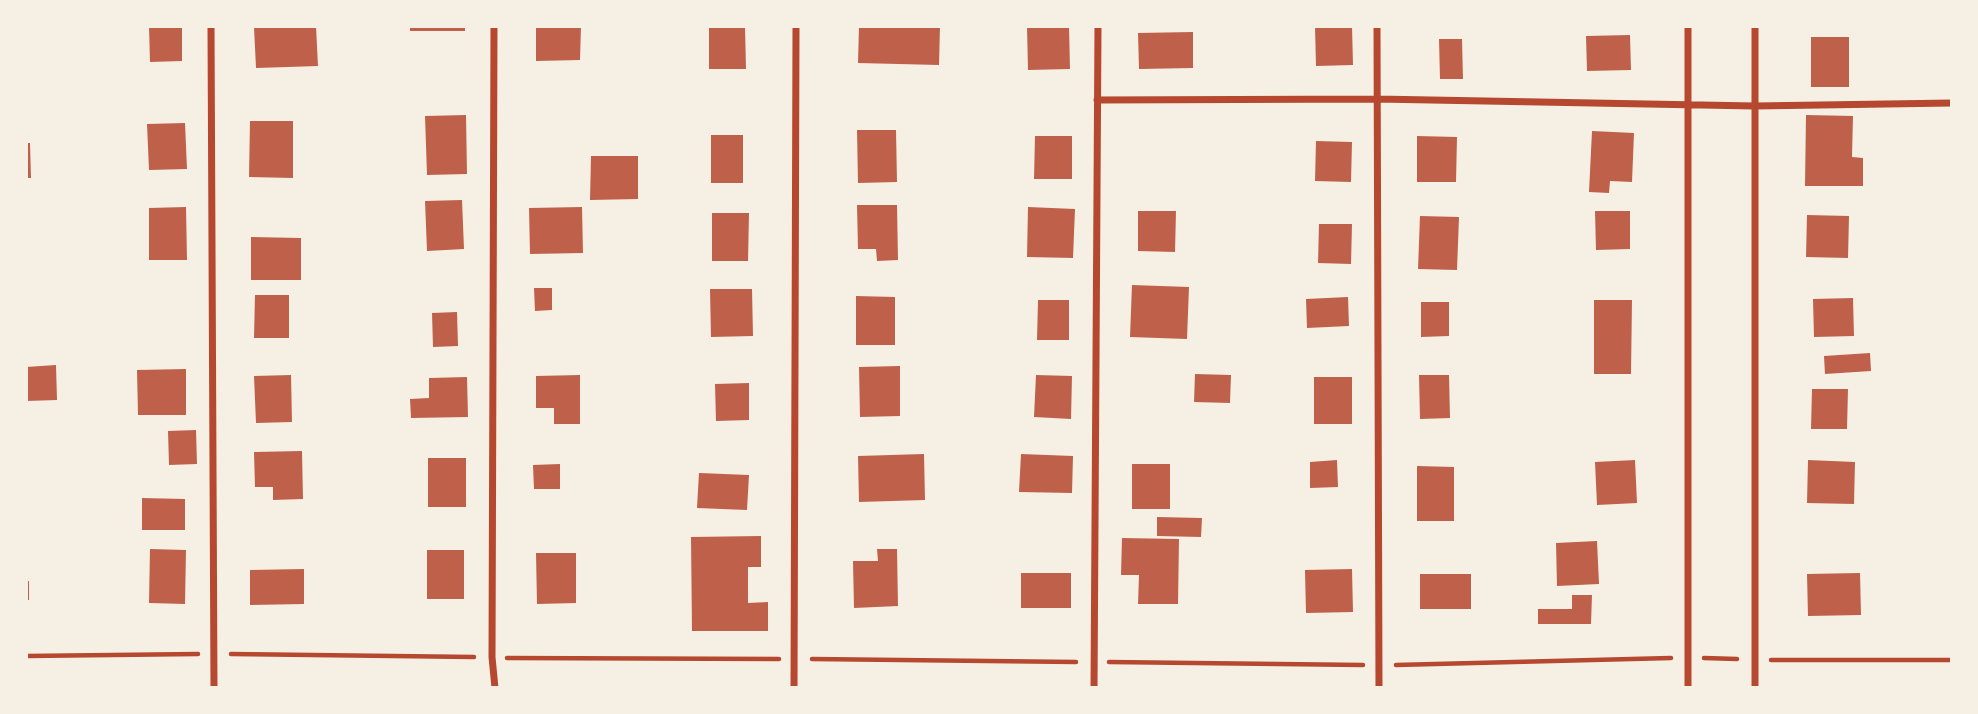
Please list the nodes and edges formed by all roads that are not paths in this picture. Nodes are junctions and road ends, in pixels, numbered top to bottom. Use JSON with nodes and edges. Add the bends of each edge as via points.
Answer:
{"nodes":[{"id":1,"x":211,"y":26,"type":"edge"},
{"id":2,"x":494,"y":26,"type":"edge"},
{"id":3,"x":796,"y":26,"type":"edge"},
{"id":4,"x":1098,"y":26,"type":"edge"},
{"id":5,"x":1377,"y":26,"type":"edge"},
{"id":6,"x":1688,"y":26,"type":"edge"},
{"id":7,"x":1755,"y":26,"type":"edge"},
{"id":8,"x":1377,"y":99,"type":"junction"},
{"id":9,"x":1097,"y":100,"type":"junction"},
{"id":10,"x":1952,"y":103,"type":"edge"},
{"id":11,"x":1688,"y":105,"type":"junction"},
{"id":12,"x":1755,"y":106,"type":"junction"},
{"id":13,"x":214,"y":688,"type":"edge"},
{"id":14,"x":495,"y":688,"type":"edge"},
{"id":15,"x":794,"y":688,"type":"edge"},
{"id":16,"x":1094,"y":688,"type":"edge"},
{"id":17,"x":1380,"y":688,"type":"edge"},
{"id":18,"x":1688,"y":688,"type":"edge"},
{"id":19,"x":1755,"y":688,"type":"edge"}],
"edges":[{"from":1,"to":13,"type":"street"},
{"from":2,"to":14,"type":"street"},
{"from":3,"to":15,"type":"street"},
{"from":4,"to":9,"type":"street"},
{"from":5,"to":8,"type":"street"},
{"from":6,"to":11,"type":"street"},
{"from":7,"to":12,"type":"street"},
{"from":8,"to":9,"type":"street"},
{"from":8,"to":11,"type":"street"},
{"from":8,"to":17,"type":"street"},
{"from":9,"to":16,"type":"street"},
{"from":10,"to":12,"type":"street"},
{"from":11,"to":12,"type":"street"},
{"from":11,"to":18,"type":"street"},
{"from":12,"to":19,"type":"street"}]}
